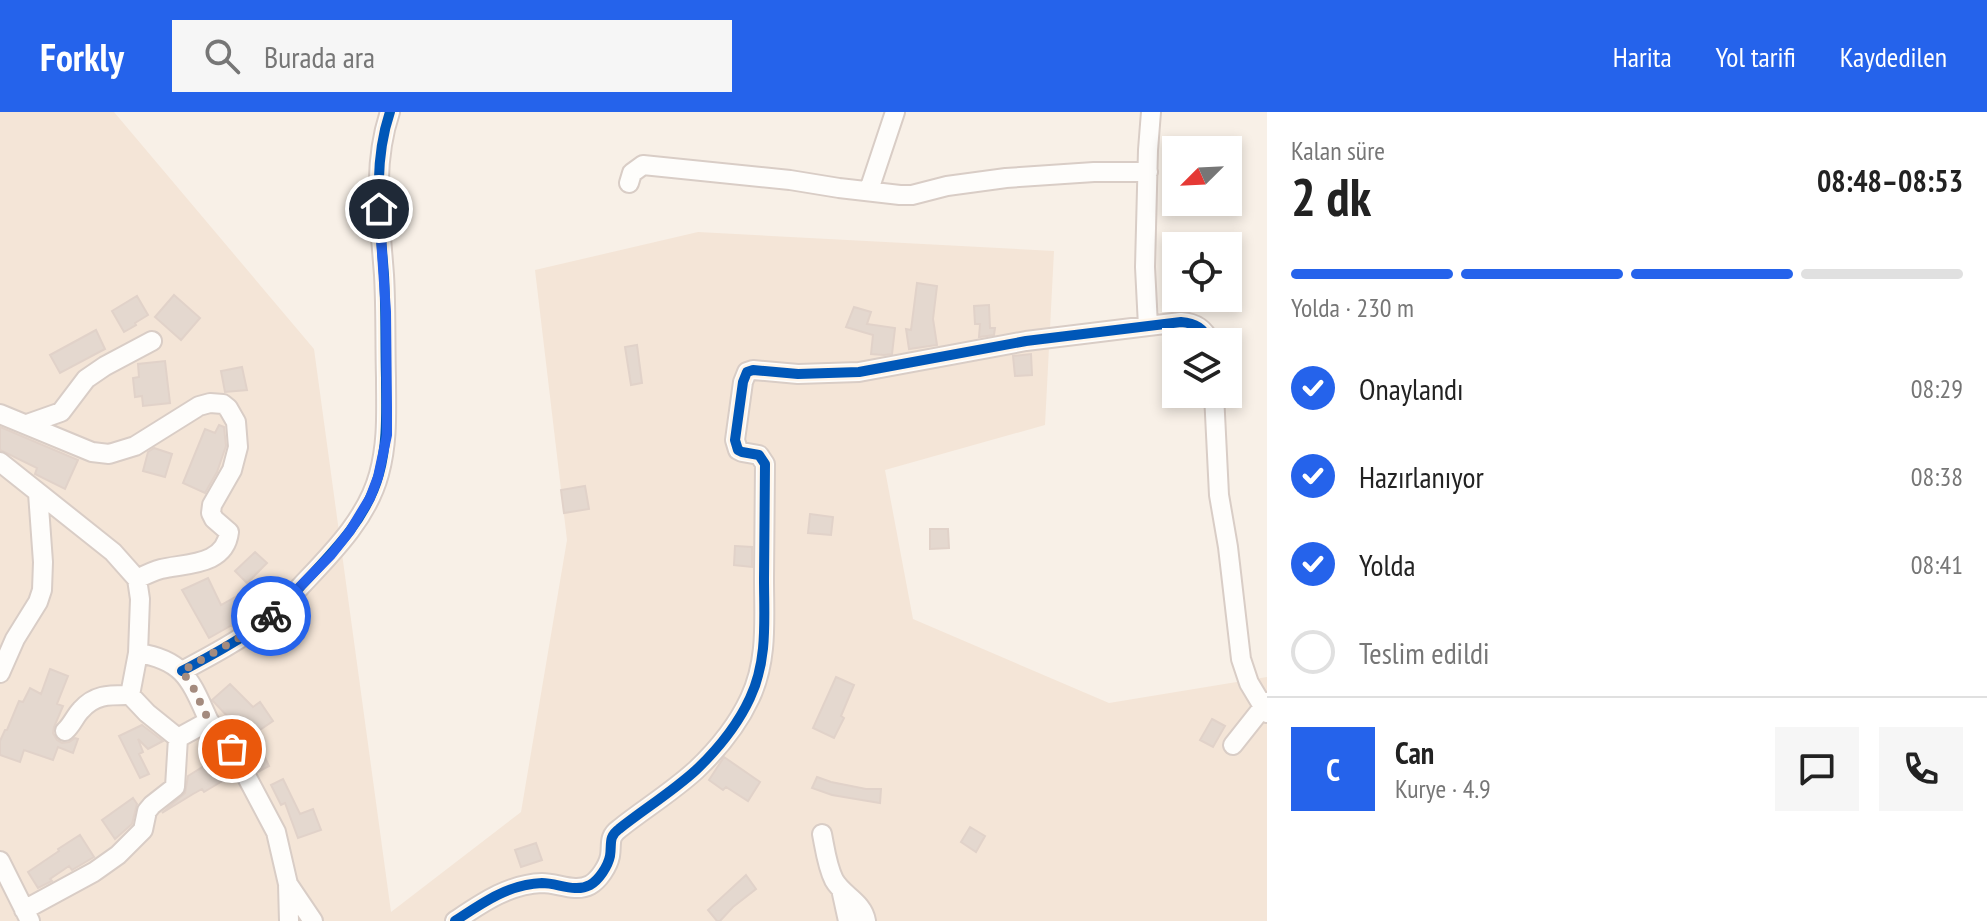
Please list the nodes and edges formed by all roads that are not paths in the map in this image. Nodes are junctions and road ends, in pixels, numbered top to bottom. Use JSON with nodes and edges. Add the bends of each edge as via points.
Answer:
{"nodes":[{"id":1,"x":390,"y":112,"type":"edge"},
{"id":2,"x":895,"y":112,"type":"edge"},
{"id":3,"x":1151,"y":112,"type":"edge"},
{"id":4,"x":1148,"y":172,"type":"junction"},
{"id":5,"x":629,"y":183,"type":"dead end"},
{"id":6,"x":869,"y":190,"type":"junction"},
{"id":7,"x":1148,"y":326,"type":"junction"},
{"id":8,"x":1200,"y":328,"type":"edge"},
{"id":9,"x":152,"y":341,"type":"dead end"},
{"id":10,"x":1215,"y":408,"type":"edge"},
{"id":11,"x":0,"y":414,"type":"edge"},
{"id":12,"x":27,"y":424,"type":"junction"},
{"id":13,"x":0,"y":462,"type":"edge"},
{"id":14,"x":38,"y":493,"type":"junction"},
{"id":15,"x":137,"y":579,"type":"junction"},
{"id":16,"x":138,"y":653,"type":"junction"},
{"id":17,"x":182,"y":671,"type":"junction"},
{"id":18,"x":0,"y":673,"type":"edge"},
{"id":19,"x":130,"y":695,"type":"junction"},
{"id":20,"x":1266,"y":707,"type":"edge"},
{"id":21,"x":209,"y":721,"type":"junction"},
{"id":22,"x":65,"y":731,"type":"dead end"},
{"id":23,"x":178,"y":738,"type":"junction"},
{"id":24,"x":1233,"y":745,"type":"dead end"},
{"id":25,"x":822,"y":834,"type":"dead end"},
{"id":26,"x":0,"y":861,"type":"edge"},
{"id":27,"x":288,"y":884,"type":"junction"},
{"id":28,"x":841,"y":889,"type":"junction"},
{"id":29,"x":0,"y":906,"type":"edge"},
{"id":30,"x":24,"y":909,"type":"edge"},
{"id":31,"x":289,"y":921,"type":"edge"},
{"id":32,"x":313,"y":921,"type":"edge"},
{"id":33,"x":455,"y":921,"type":"edge"},
{"id":34,"x":848,"y":921,"type":"edge"},
{"id":35,"x":866,"y":921,"type":"edge"}],
"edges":[{"from":1,"to":17,"type":"street","via":[[379,180],[387,435],[378,477],[350,531],[278,611]]},
{"from":2,"to":6,"type":"street"},
{"from":3,"to":4,"type":"street"},
{"from":4,"to":6,"type":"street","via":[[1006,178],[912,195]]},
{"from":4,"to":7,"type":"street"},
{"from":5,"to":6,"type":"street","via":[[637,167],[649,165]]},
{"from":7,"to":8,"type":"street","via":[[1190,323]]},
{"from":7,"to":33,"type":"street","via":[[1026,341],[859,372],[747,372],[735,440],[738,450],[759,455],[765,464],[763,654],[751,697],[695,770],[616,831],[609,859],[593,883],[576,888],[545,883],[516,887]]},
{"from":9,"to":12,"type":"street","via":[[86,379],[61,412]]},
{"from":10,"to":20,"type":"street","via":[[1219,495],[1241,659]]},
{"from":11,"to":12,"type":"street"},
{"from":12,"to":15,"type":"street","via":[[109,454],[135,446],[204,404],[223,404],[232,414],[236,458],[211,513],[229,532],[223,549],[200,563]]},
{"from":13,"to":14,"type":"street"},
{"from":14,"to":15,"type":"street","via":[[113,552]]},
{"from":14,"to":18,"type":"street","via":[[42,590]]},
{"from":15,"to":16,"type":"street"},
{"from":16,"to":17,"type":"street","via":[[156,655]]},
{"from":16,"to":19,"type":"street"},
{"from":17,"to":21,"type":"street"},
{"from":19,"to":22,"type":"street","via":[[97,697]]},
{"from":19,"to":23,"type":"street"},
{"from":20,"to":24,"type":"street"},
{"from":21,"to":23,"type":"street"},
{"from":21,"to":27,"type":"street","via":[[232,749],[276,832]]},
{"from":23,"to":30,"type":"street","via":[[175,787],[147,811],[143,830],[94,872]]},
{"from":25,"to":28,"type":"street"},
{"from":26,"to":30,"type":"street"},
{"from":27,"to":31,"type":"street"},
{"from":27,"to":32,"type":"street"},
{"from":28,"to":34,"type":"street"},
{"from":28,"to":35,"type":"street","via":[[864,911]]},
{"from":29,"to":30,"type":"street"}]}
